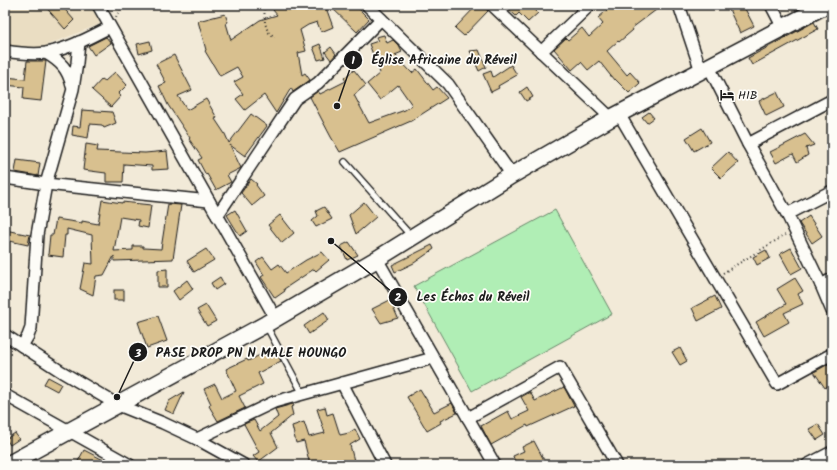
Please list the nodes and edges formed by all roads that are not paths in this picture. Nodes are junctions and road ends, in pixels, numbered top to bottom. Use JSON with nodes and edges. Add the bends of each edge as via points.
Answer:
{"nodes":[{"id":1,"x":98,"y":5,"type":"edge"},
{"id":2,"x":367,"y":5,"type":"edge"},
{"id":3,"x":492,"y":5,"type":"edge"},
{"id":4,"x":590,"y":5,"type":"edge"},
{"id":5,"x":679,"y":5,"type":"edge"},
{"id":6,"x":771,"y":5,"type":"edge"},
{"id":7,"x":826,"y":5,"type":"edge"},
{"id":8,"x":381,"y":19,"type":"junction"},
{"id":9,"x":110,"y":27,"type":"junction"},
{"id":10,"x":783,"y":28,"type":"junction"},
{"id":11,"x":79,"y":42,"type":"junction"},
{"id":12,"x":5,"y":52,"type":"edge"},
{"id":13,"x":542,"y":52,"type":"junction"},
{"id":14,"x":46,"y":53,"type":"junction"},
{"id":15,"x":705,"y":69,"type":"junction"},
{"id":16,"x":73,"y":89,"type":"junction"},
{"id":17,"x":832,"y":100,"type":"edge"},
{"id":18,"x":615,"y":116,"type":"junction"},
{"id":19,"x":748,"y":144,"type":"junction"},
{"id":20,"x":345,"y":162,"type":"dead end"},
{"id":21,"x":512,"y":175,"type":"junction"},
{"id":22,"x":5,"y":178,"type":"edge"},
{"id":23,"x":46,"y":184,"type":"junction"},
{"id":24,"x":832,"y":191,"type":"edge"},
{"id":25,"x":209,"y":201,"type":"junction"},
{"id":26,"x":787,"y":214,"type":"junction"},
{"id":27,"x":217,"y":216,"type":"junction"},
{"id":28,"x":412,"y":237,"type":"junction"},
{"id":29,"x":377,"y":259,"type":"junction"},
{"id":30,"x":832,"y":279,"type":"edge"},
{"id":31,"x":821,"y":285,"type":"junction"},
{"id":32,"x":832,"y":311,"type":"edge"},
{"id":33,"x":271,"y":322,"type":"junction"},
{"id":34,"x":5,"y":335,"type":"edge"},
{"id":35,"x":22,"y":346,"type":"junction"},
{"id":36,"x":832,"y":354,"type":"edge"},
{"id":37,"x":433,"y":358,"type":"junction"},
{"id":38,"x":342,"y":383,"type":"junction"},
{"id":39,"x":302,"y":394,"type":"junction"},
{"id":40,"x":5,"y":395,"type":"edge"},
{"id":41,"x":118,"y":405,"type":"junction"},
{"id":42,"x":468,"y":418,"type":"junction"},
{"id":43,"x":69,"y":431,"type":"junction"},
{"id":44,"x":196,"y":439,"type":"junction"},
{"id":45,"x":832,"y":452,"type":"edge"},
{"id":46,"x":7,"y":465,"type":"edge"},
{"id":47,"x":130,"y":465,"type":"edge"},
{"id":48,"x":244,"y":465,"type":"edge"},
{"id":49,"x":384,"y":465,"type":"edge"},
{"id":50,"x":495,"y":465,"type":"edge"},
{"id":51,"x":618,"y":465,"type":"edge"},
{"id":52,"x":808,"y":465,"type":"edge"}],
"edges":[{"from":1,"to":9,"type":"street"},
{"from":2,"to":8,"type":"street"},
{"from":3,"to":13,"type":"street"},
{"from":4,"to":13,"type":"street"},
{"from":5,"to":15,"type":"street"},
{"from":6,"to":10,"type":"street"},
{"from":7,"to":10,"type":"street"},
{"from":8,"to":21,"type":"street","via":[[448,84]]},
{"from":8,"to":27,"type":"street","via":[[318,83],[295,99]]},
{"from":9,"to":11,"type":"street"},
{"from":9,"to":25,"type":"street"},
{"from":10,"to":15,"type":"street"},
{"from":11,"to":14,"type":"street"},
{"from":11,"to":16,"type":"street"},
{"from":12,"to":14,"type":"street"},
{"from":13,"to":18,"type":"street"},
{"from":14,"to":16,"type":"street","via":[[63,65]]},
{"from":15,"to":18,"type":"street"},
{"from":15,"to":19,"type":"street"},
{"from":16,"to":23,"type":"street"},
{"from":17,"to":19,"type":"street"},
{"from":18,"to":21,"type":"street"},
{"from":18,"to":36,"type":"street","via":[[715,278],[776,384]]},
{"from":19,"to":26,"type":"street"},
{"from":20,"to":28,"type":"lane"},
{"from":21,"to":28,"type":"street"},
{"from":22,"to":23,"type":"street"},
{"from":23,"to":25,"type":"street"},
{"from":23,"to":35,"type":"street","via":[[37,235],[31,328]]},
{"from":24,"to":26,"type":"street"},
{"from":25,"to":27,"type":"street"},
{"from":26,"to":31,"type":"street"},
{"from":27,"to":33,"type":"street"},
{"from":28,"to":29,"type":"street"},
{"from":29,"to":33,"type":"street"},
{"from":29,"to":37,"type":"street"},
{"from":30,"to":31,"type":"street"},
{"from":31,"to":32,"type":"street"},
{"from":33,"to":39,"type":"lane"},
{"from":33,"to":41,"type":"street"},
{"from":34,"to":35,"type":"street"},
{"from":35,"to":41,"type":"street"},
{"from":37,"to":38,"type":"street"},
{"from":37,"to":42,"type":"street"},
{"from":38,"to":39,"type":"street"},
{"from":38,"to":49,"type":"street"},
{"from":39,"to":44,"type":"street","via":[[274,402]]},
{"from":40,"to":43,"type":"street"},
{"from":41,"to":43,"type":"street"},
{"from":41,"to":44,"type":"street"},
{"from":42,"to":50,"type":"street"},
{"from":42,"to":51,"type":"street","via":[[560,367]]},
{"from":43,"to":46,"type":"street"},
{"from":43,"to":47,"type":"street"},
{"from":44,"to":48,"type":"street"},
{"from":45,"to":52,"type":"street"}]}
